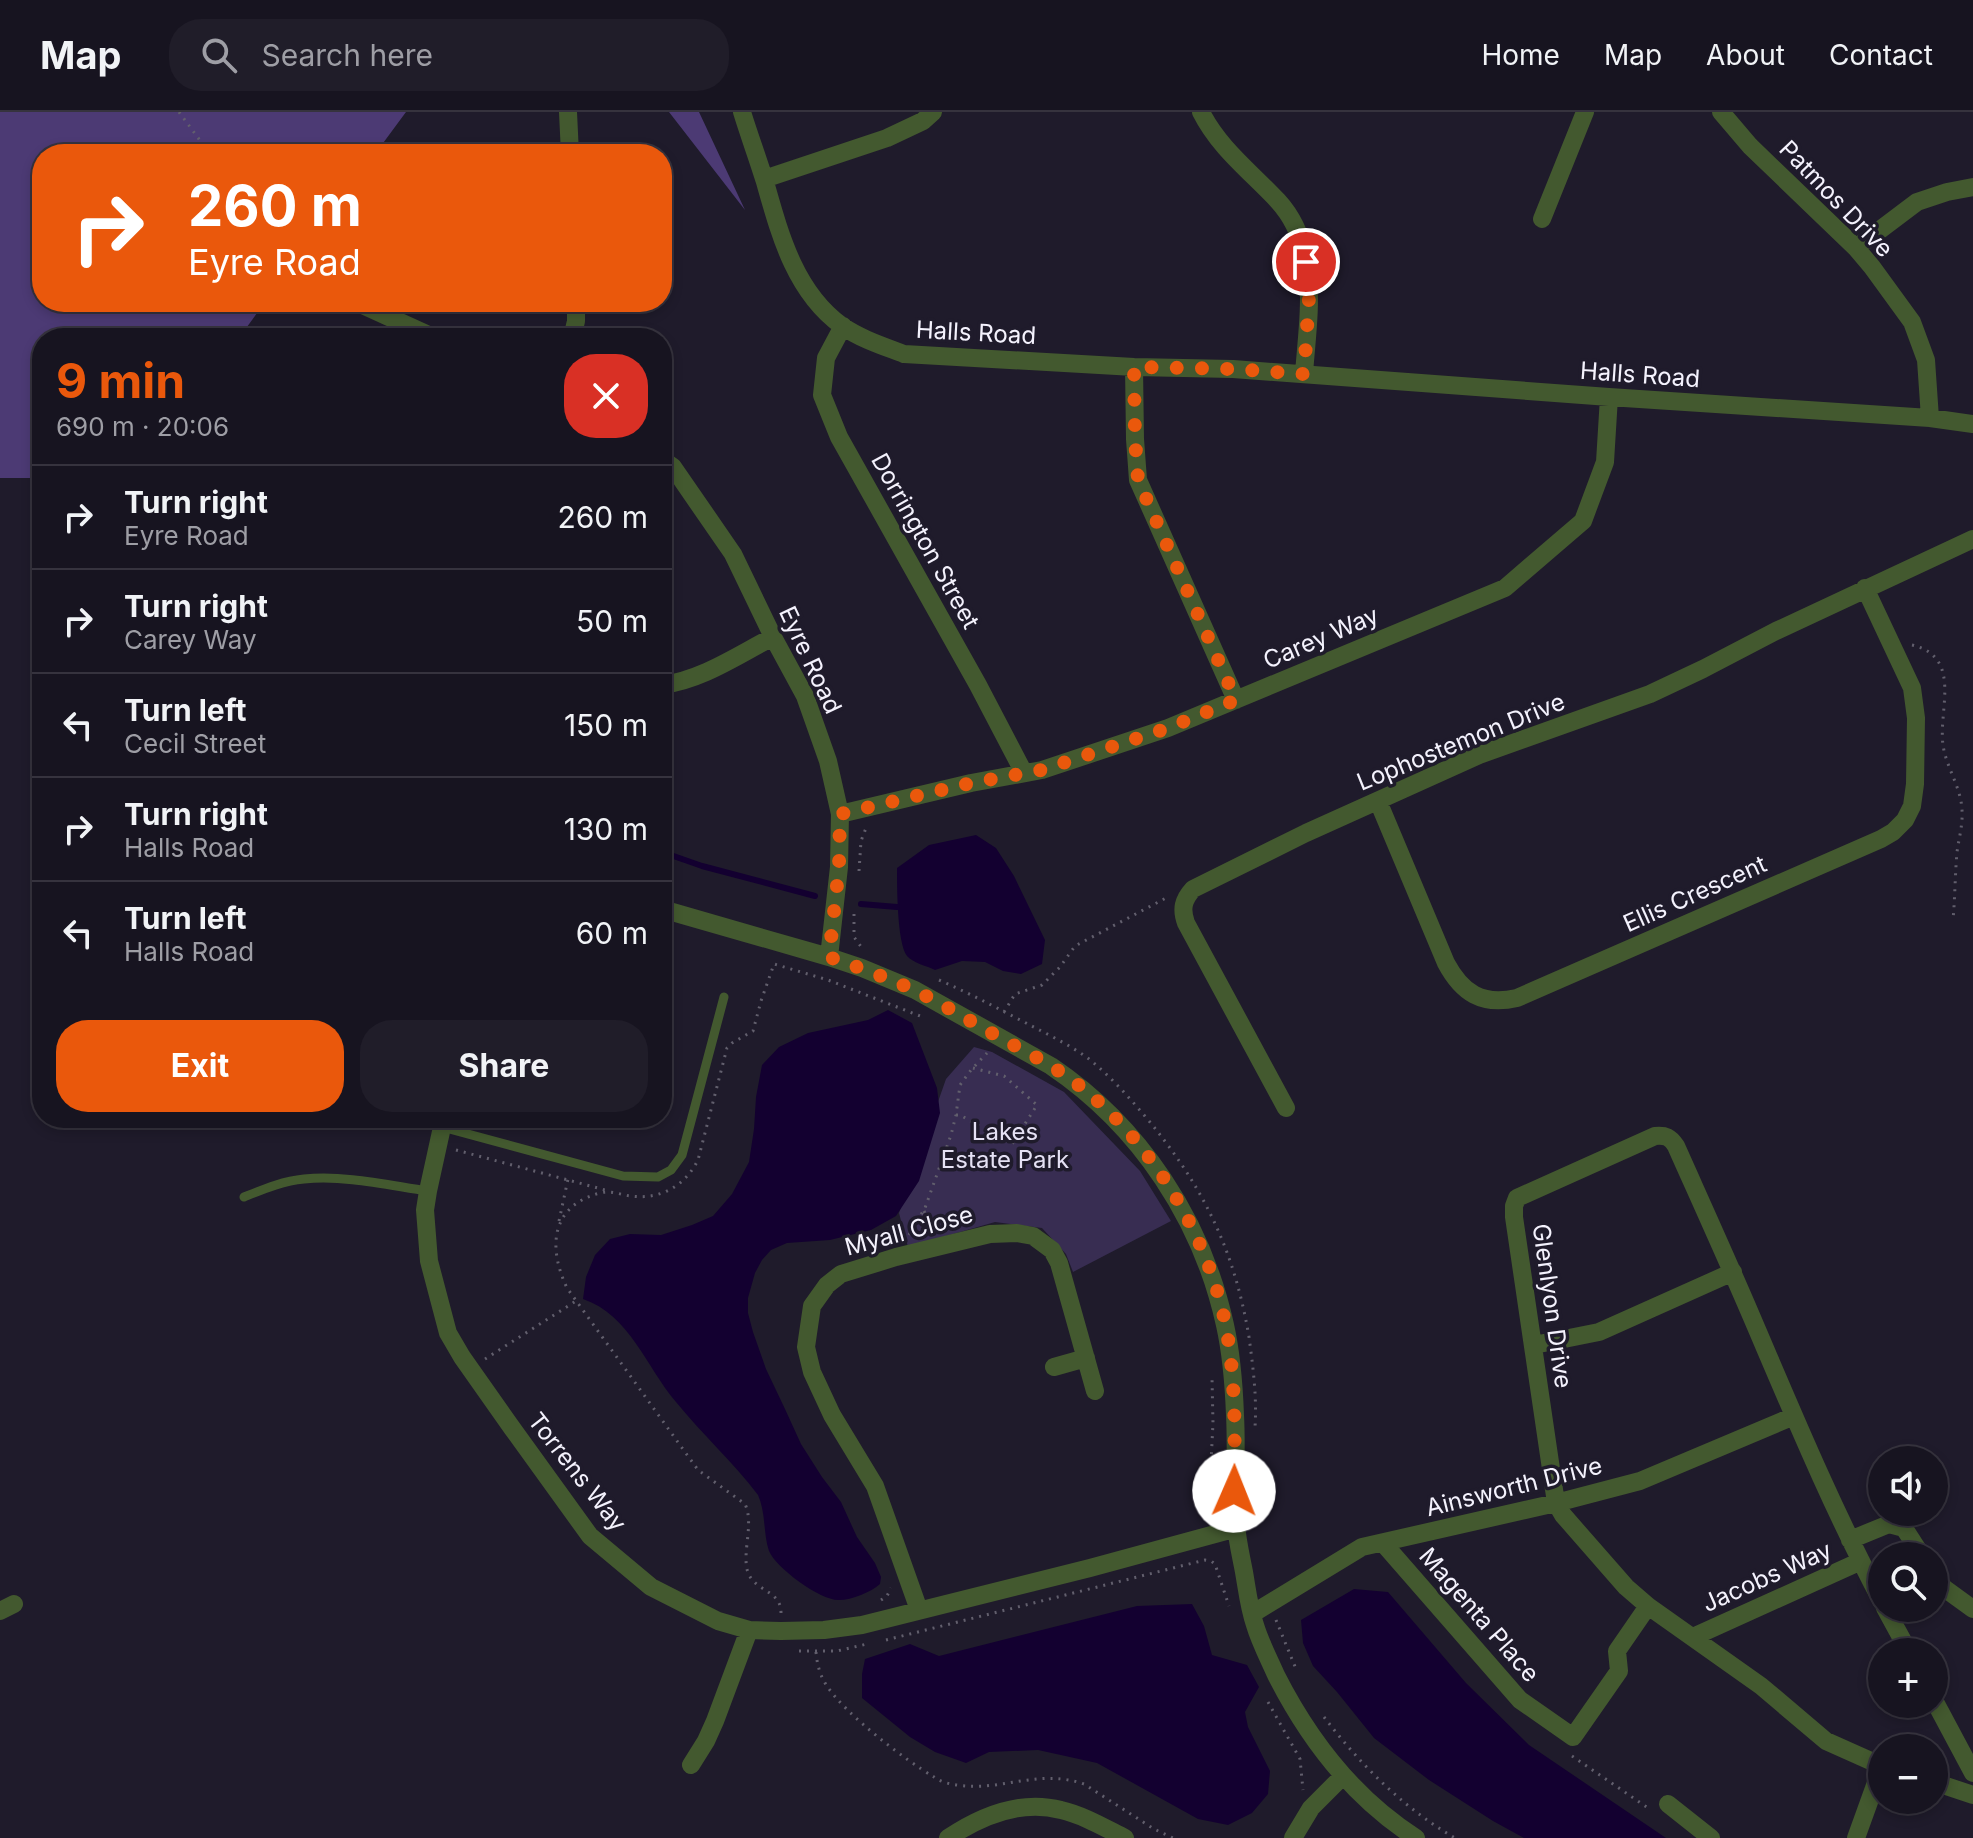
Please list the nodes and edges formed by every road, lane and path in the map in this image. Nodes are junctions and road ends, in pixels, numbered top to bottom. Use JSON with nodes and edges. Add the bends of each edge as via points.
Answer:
{"nodes":[{"id":1,"x":179,"y":112,"type":"edge"},
{"id":2,"x":568,"y":112,"type":"edge"},
{"id":3,"x":742,"y":112,"type":"edge"},
{"id":4,"x":933,"y":112,"type":"edge"},
{"id":5,"x":1201,"y":112,"type":"edge"},
{"id":6,"x":1585,"y":112,"type":"edge"},
{"id":7,"x":1721,"y":112,"type":"edge"},
{"id":8,"x":203,"y":144,"type":"edge"},
{"id":9,"x":570,"y":144,"type":"edge"},
{"id":10,"x":764,"y":179,"type":"junction"},
{"id":11,"x":1973,"y":187,"type":"edge"},
{"id":12,"x":1542,"y":219,"type":"dead end"},
{"id":13,"x":1856,"y":248,"type":"junction"},
{"id":14,"x":378,"y":312,"type":"edge"},
{"id":15,"x":843,"y":326,"type":"junction"},
{"id":16,"x":413,"y":328,"type":"edge"},
{"id":17,"x":1134,"y":367,"type":"junction"},
{"id":18,"x":1304,"y":374,"type":"junction"},
{"id":19,"x":1609,"y":397,"type":"junction"},
{"id":20,"x":1930,"y":418,"type":"junction"},
{"id":21,"x":1973,"y":424,"type":"edge"},
{"id":22,"x":672,"y":466,"type":"edge"},
{"id":23,"x":1971,"y":545,"type":"edge"},
{"id":24,"x":1865,"y":588,"type":"junction"},
{"id":25,"x":773,"y":637,"type":"junction"},
{"id":26,"x":1908,"y":645,"type":"dead end"},
{"id":27,"x":672,"y":684,"type":"edge"},
{"id":28,"x":1236,"y":700,"type":"junction"},
{"id":29,"x":1024,"y":773,"type":"junction"},
{"id":30,"x":1378,"y":801,"type":"junction"},
{"id":31,"x":840,"y":814,"type":"junction"},
{"id":32,"x":869,"y":826,"type":"dead end"},
{"id":33,"x":858,"y":876,"type":"dead end"},
{"id":34,"x":1173,"y":897,"type":"dead end"},
{"id":35,"x":855,"y":903,"type":"dead end"},
{"id":36,"x":672,"y":912,"type":"edge"},
{"id":37,"x":1953,"y":920,"type":"dead end"},
{"id":38,"x":865,"y":950,"type":"dead end"},
{"id":39,"x":829,"y":957,"type":"junction"},
{"id":40,"x":933,"y":978,"type":"dead end"},
{"id":41,"x":724,"y":997,"type":"dead end"},
{"id":42,"x":1004,"y":1012,"type":"junction"},
{"id":43,"x":930,"y":1021,"type":"dead end"},
{"id":44,"x":996,"y":1057,"type":"dead end"},
{"id":45,"x":973,"y":1068,"type":"junction"},
{"id":46,"x":1286,"y":1108,"type":"dead end"},
{"id":47,"x":956,"y":1115,"type":"junction"},
{"id":48,"x":442,"y":1128,"type":"edge"},
{"id":49,"x":460,"y":1128,"type":"edge"},
{"id":50,"x":951,"y":1135,"type":"dead end"},
{"id":51,"x":456,"y":1150,"type":"dead end"},
{"id":52,"x":568,"y":1179,"type":"junction"},
{"id":53,"x":428,"y":1191,"type":"junction"},
{"id":54,"x":612,"y":1192,"type":"junction"},
{"id":55,"x":244,"y":1197,"type":"dead end"},
{"id":56,"x":923,"y":1210,"type":"dead end"},
{"id":57,"x":559,"y":1224,"type":"junction"},
{"id":58,"x":938,"y":1230,"type":"dead end"},
{"id":59,"x":1733,"y":1272,"type":"junction"},
{"id":60,"x":576,"y":1301,"type":"junction"},
{"id":61,"x":1534,"y":1345,"type":"junction"},
{"id":62,"x":482,"y":1357,"type":"dead end"},
{"id":63,"x":1086,"y":1358,"type":"junction"},
{"id":64,"x":1054,"y":1367,"type":"dead end"},
{"id":65,"x":1212,"y":1368,"type":"dead end"},
{"id":66,"x":1095,"y":1391,"type":"dead end"},
{"id":67,"x":1794,"y":1416,"type":"junction"},
{"id":68,"x":1255,"y":1431,"type":"dead end"},
{"id":69,"x":1556,"y":1503,"type":"junction"},
{"id":70,"x":1237,"y":1528,"type":"junction"},
{"id":71,"x":1195,"y":1540,"type":"junction"},
{"id":72,"x":1850,"y":1540,"type":"junction"},
{"id":73,"x":1914,"y":1542,"type":"edge"},
{"id":74,"x":1383,"y":1543,"type":"junction"},
{"id":75,"x":1861,"y":1561,"type":"junction"},
{"id":76,"x":1868,"y":1575,"type":"edge"},
{"id":77,"x":1948,"y":1591,"type":"edge"},
{"id":78,"x":1271,"y":1603,"type":"junction"},
{"id":79,"x":1229,"y":1605,"type":"dead end"},
{"id":80,"x":1648,"y":1606,"type":"junction"},
{"id":81,"x":1973,"y":1609,"type":"edge"},
{"id":82,"x":919,"y":1610,"type":"junction"},
{"id":83,"x":781,"y":1611,"type":"dead end"},
{"id":84,"x":1252,"y":1614,"type":"junction"},
{"id":85,"x":749,"y":1630,"type":"junction"},
{"id":86,"x":1693,"y":1637,"type":"junction"},
{"id":87,"x":816,"y":1652,"type":"dead end"},
{"id":88,"x":1297,"y":1674,"type":"dead end"},
{"id":89,"x":1265,"y":1695,"type":"dead end"},
{"id":90,"x":1324,"y":1717,"type":"dead end"},
{"id":91,"x":1944,"y":1718,"type":"edge"},
{"id":92,"x":1868,"y":1760,"type":"edge"},
{"id":93,"x":691,"y":1765,"type":"dead end"},
{"id":94,"x":1973,"y":1773,"type":"edge"},
{"id":95,"x":1343,"y":1776,"type":"junction"},
{"id":96,"x":1948,"y":1787,"type":"edge"},
{"id":97,"x":1303,"y":1791,"type":"dead end"},
{"id":98,"x":1973,"y":1795,"type":"edge"},
{"id":99,"x":1668,"y":1804,"type":"dead end"},
{"id":100,"x":1868,"y":1805,"type":"edge"},
{"id":101,"x":948,"y":1838,"type":"edge"},
{"id":102,"x":1125,"y":1838,"type":"edge"},
{"id":103,"x":1173,"y":1838,"type":"edge"},
{"id":104,"x":1293,"y":1838,"type":"edge"},
{"id":105,"x":1416,"y":1838,"type":"edge"},
{"id":106,"x":1455,"y":1838,"type":"edge"},
{"id":107,"x":1711,"y":1838,"type":"edge"},
{"id":108,"x":1856,"y":1838,"type":"edge"}],
"edges":[{"from":1,"to":8,"type":"path"},
{"from":2,"to":9,"type":"street"},
{"from":3,"to":10,"type":"street","name":"Halls Road"},
{"from":4,"to":10,"type":"street","via":[[887,138]]},
{"from":5,"to":18,"type":"street","via":[[1222,146],[1280,203],[1299,235],[1310,282]]},
{"from":6,"to":12,"type":"street"},
{"from":7,"to":13,"type":"street","name":"Patmos Drive"},
{"from":10,"to":15,"type":"street","name":"Halls Road","via":[[794,269]]},
{"from":11,"to":13,"type":"street","via":[[1917,202]]},
{"from":13,"to":20,"type":"street","name":"Patmos Drive","via":[[1912,322],[1926,360]]},
{"from":14,"to":16,"type":"street"},
{"from":15,"to":17,"type":"street","name":"Halls Road","via":[[904,354]]},
{"from":15,"to":29,"type":"street","name":"Dorrington Street","via":[[826,358],[822,395],[839,437]]},
{"from":17,"to":18,"type":"street","name":"Halls Road"},
{"from":17,"to":28,"type":"street","via":[[1138,480]]},
{"from":18,"to":19,"type":"street","name":"Halls Road"},
{"from":19,"to":20,"type":"street","name":"Halls Road"},
{"from":19,"to":28,"type":"street","name":"Carey Way","via":[[1605,462],[1583,521],[1505,588]]},
{"from":20,"to":21,"type":"street","name":"Halls Road"},
{"from":22,"to":25,"type":"street","name":"Eyre Road","via":[[733,554]]},
{"from":23,"to":24,"type":"street","name":"Lophostemon Drive"},
{"from":24,"to":30,"type":"street","name":"Lophostemon Drive","via":[[1650,694],[1479,755]]},
{"from":24,"to":30,"type":"street","name":"Ellis Crescent","via":[[1912,688],[1916,718],[1912,806],[1905,820],[1881,839],[1517,998],[1490,1001],[1460,984],[1446,963]]},
{"from":25,"to":27,"type":"street","via":[[696,677]]},
{"from":25,"to":31,"type":"street","name":"Eyre Road","via":[[805,696]]},
{"from":26,"to":37,"type":"path","via":[[1936,657],[1945,685],[1943,748],[1963,810]]},
{"from":28,"to":29,"type":"street","name":"Carey Way","via":[[1168,728]]},
{"from":29,"to":31,"type":"street","name":"Carey Way"},
{"from":30,"to":46,"type":"street","name":"Lophostemon Drive","via":[[1199,885],[1183,906],[1186,923]]},
{"from":31,"to":39,"type":"street","name":"Eyre Road"},
{"from":32,"to":33,"type":"path","via":[[861,841]]},
{"from":34,"to":42,"type":"path","via":[[1075,946],[1049,979],[1015,994]]},
{"from":35,"to":38,"type":"path","via":[[854,937]]},
{"from":36,"to":39,"type":"street"},
{"from":39,"to":70,"type":"street","via":[[915,990],[1051,1066],[1091,1096],[1156,1167],[1199,1242],[1226,1328],[1235,1415]]},
{"from":40,"to":42,"type":"path"},
{"from":41,"to":49,"type":"lane","via":[[682,1155],[658,1177],[623,1176]]},
{"from":42,"to":68,"type":"path","via":[[1108,1075],[1184,1167],[1216,1223],[1243,1301],[1254,1370]]},
{"from":43,"to":54,"type":"path","via":[[774,964],[753,1031],[727,1048],[692,1173],[654,1195]]},
{"from":44,"to":45,"type":"path","via":[[987,1053]]},
{"from":45,"to":47,"type":"path","via":[[960,1085]]},
{"from":45,"to":47,"type":"path","via":[[1004,1076],[1037,1105],[1012,1144]]},
{"from":47,"to":50,"type":"path"},
{"from":48,"to":53,"type":"street","name":"Torrens Way"},
{"from":51,"to":52,"type":"path"},
{"from":52,"to":54,"type":"path"},
{"from":52,"to":57,"type":"path"},
{"from":53,"to":55,"type":"lane","via":[[335,1178],[303,1179]]},
{"from":53,"to":85,"type":"street","name":"Torrens Way","via":[[429,1261],[448,1333],[590,1536],[651,1587],[718,1621]]},
{"from":54,"to":57,"type":"path","via":[[575,1205]]},
{"from":56,"to":58,"type":"path"},
{"from":57,"to":60,"type":"path","via":[[558,1269]]},
{"from":59,"to":61,"type":"street","via":[[1599,1332]]},
{"from":59,"to":61,"type":"street","name":"Glenlyon Drive","via":[[1676,1146],[1665,1135],[1655,1136],[1517,1198],[1514,1217]]},
{"from":59,"to":67,"type":"street","name":"Glenlyon Drive"},
{"from":60,"to":62,"type":"path","via":[[487,1359]]},
{"from":60,"to":83,"type":"path","via":[[698,1470],[745,1504],[748,1573],[773,1594]]},
{"from":61,"to":69,"type":"street","name":"Glenlyon Drive"},
{"from":63,"to":64,"type":"street"},
{"from":63,"to":66,"type":"street","name":"Myall Close"},
{"from":63,"to":82,"type":"street","name":"Myall Close","via":[[1059,1263],[1033,1236],[990,1234],[865,1265],[834,1279],[812,1306],[806,1347],[812,1372],[875,1486]]},
{"from":65,"to":71,"type":"path","via":[[1214,1505],[1192,1523]]},
{"from":67,"to":69,"type":"street","name":"Ainsworth Drive","via":[[1667,1472]]},
{"from":67,"to":72,"type":"street","name":"Glenlyon Drive"},
{"from":69,"to":74,"type":"street","name":"Ainsworth Drive"},
{"from":69,"to":80,"type":"street","name":"Glenlyon Drive"},
{"from":70,"to":71,"type":"street","name":"Torrens Way"},
{"from":70,"to":84,"type":"street"},
{"from":71,"to":79,"type":"path","via":[[1199,1561],[1215,1564]]},
{"from":71,"to":82,"type":"street","name":"Torrens Way"},
{"from":72,"to":73,"type":"street","via":[[1889,1524],[1904,1528]]},
{"from":72,"to":75,"type":"street","name":"Glenlyon Drive"},
{"from":74,"to":78,"type":"street","name":"Ainsworth Drive","via":[[1362,1547]]},
{"from":74,"to":80,"type":"street","name":"Magenta Place","via":[[1520,1700],[1573,1737],[1619,1671],[1617,1651]]},
{"from":75,"to":76,"type":"street","name":"Glenlyon Drive"},
{"from":75,"to":86,"type":"street","name":"Jacobs Way"},
{"from":77,"to":81,"type":"street"},
{"from":78,"to":84,"type":"street","name":"Ainsworth Drive"},
{"from":78,"to":88,"type":"path"},
{"from":80,"to":86,"type":"street","name":"Glenlyon Drive"},
{"from":82,"to":85,"type":"street","name":"Torrens Way","via":[[824,1630]]},
{"from":84,"to":95,"type":"street","via":[[1288,1697]]},
{"from":85,"to":93,"type":"street","via":[[715,1721]]},
{"from":86,"to":92,"type":"street","name":"Glenlyon Drive","via":[[1826,1741]]},
{"from":87,"to":103,"type":"path","via":[[821,1676],[836,1698],[935,1778],[959,1786],[1072,1780]]},
{"from":89,"to":97,"type":"path","via":[[1300,1759]]},
{"from":90,"to":106,"type":"path","via":[[1373,1775]]},
{"from":91,"to":94,"type":"street"},
{"from":95,"to":104,"type":"street","via":[[1311,1808]]},
{"from":95,"to":105,"type":"street"},
{"from":96,"to":98,"type":"street"},
{"from":99,"to":107,"type":"street"},
{"from":100,"to":108,"type":"street","name":"Glenlyon Drive"},
{"from":101,"to":102,"type":"street","via":[[992,1814],[1035,1807],[1063,1810]]}]}
